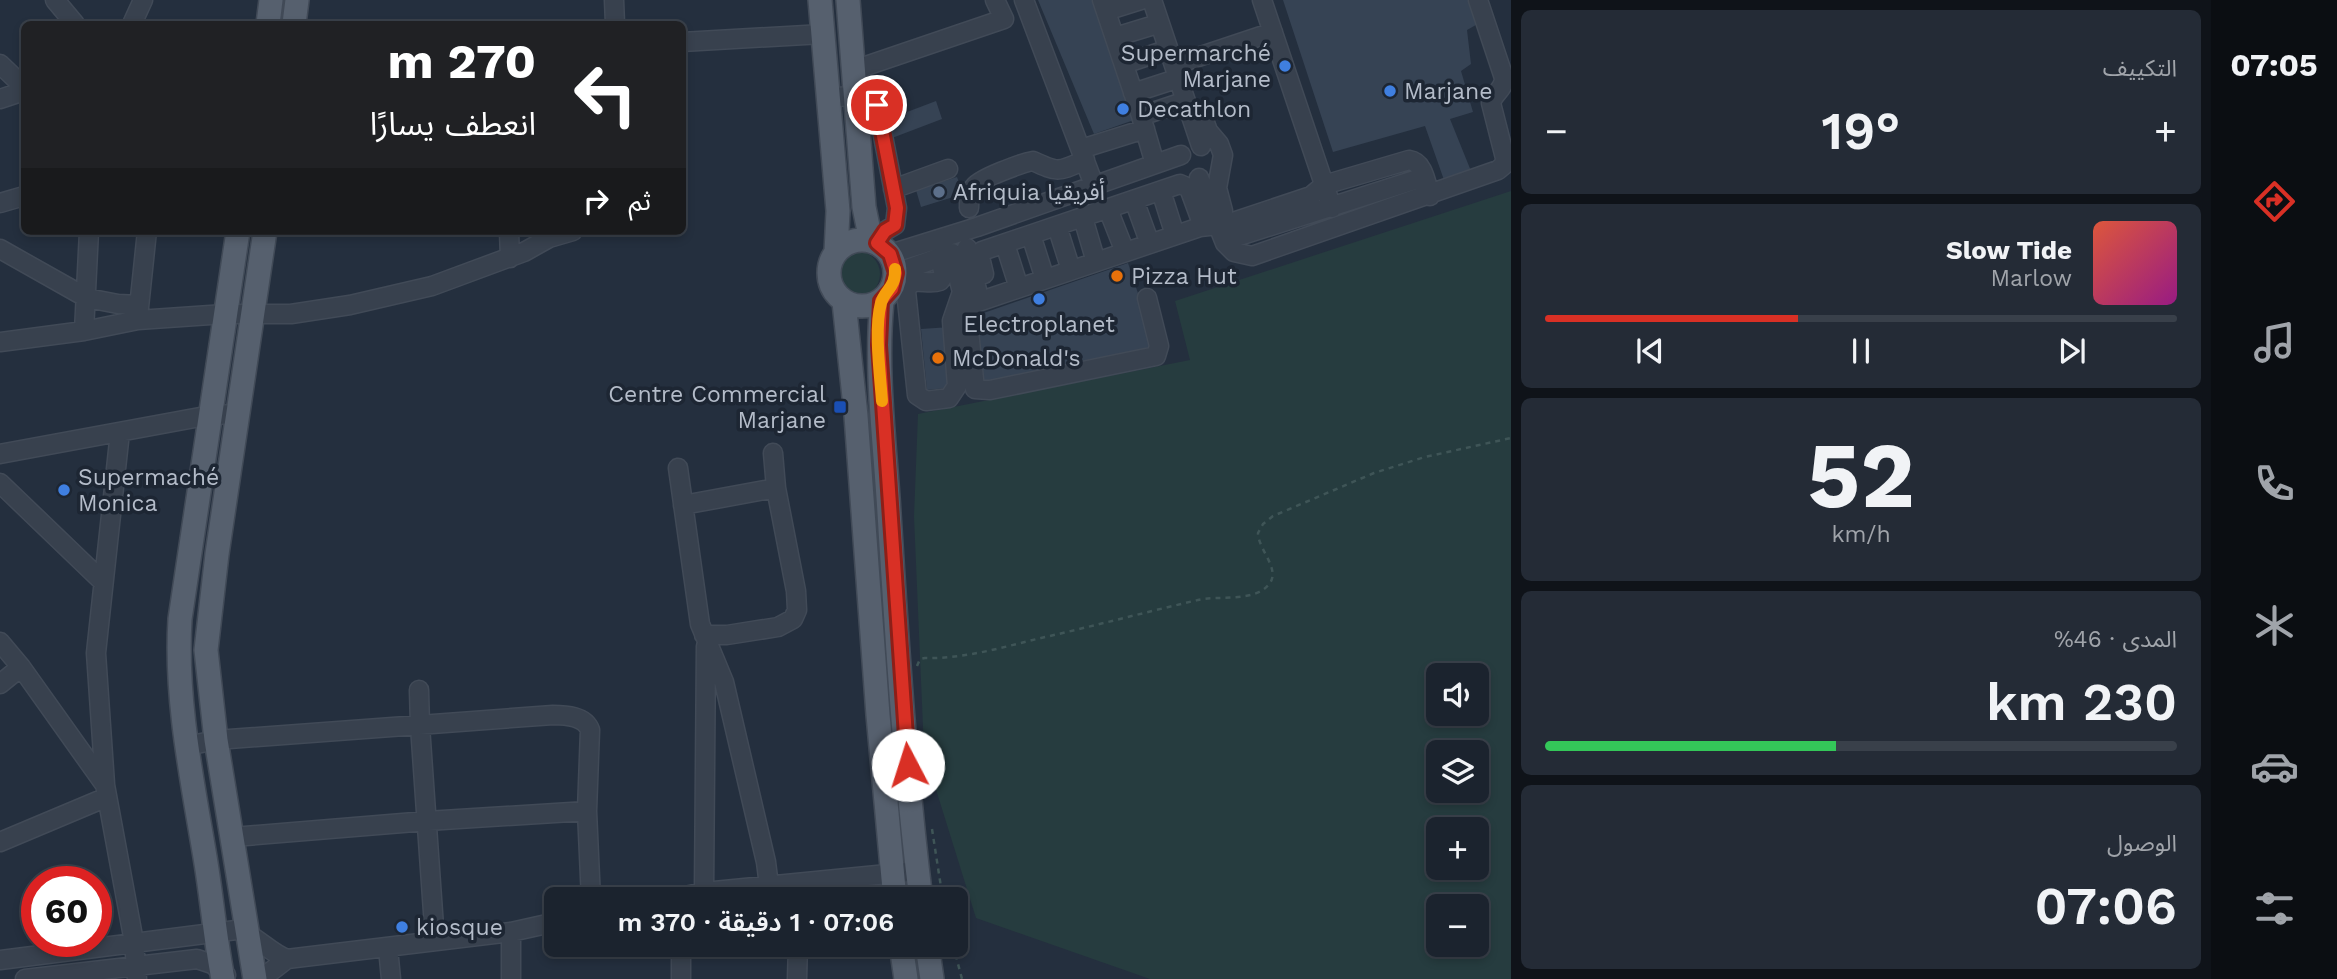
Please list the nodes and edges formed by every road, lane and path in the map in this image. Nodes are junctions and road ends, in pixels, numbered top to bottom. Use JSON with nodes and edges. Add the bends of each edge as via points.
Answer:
{"nodes":[{"id":1,"x":55,"y":0,"type":"edge"},
{"id":2,"x":144,"y":0,"type":"edge"},
{"id":3,"x":271,"y":0,"type":"edge"},
{"id":4,"x":297,"y":0,"type":"edge"},
{"id":5,"x":614,"y":0,"type":"edge"},
{"id":6,"x":820,"y":0,"type":"edge"},
{"id":7,"x":995,"y":0,"type":"edge"},
{"id":8,"x":1024,"y":0,"type":"edge"},
{"id":9,"x":1141,"y":0,"type":"edge"},
{"id":10,"x":1152,"y":0,"type":"edge"},
{"id":11,"x":1262,"y":0,"type":"edge"},
{"id":12,"x":1478,"y":0,"type":"edge"},
{"id":13,"x":852,"y":1,"type":"edge"},
{"id":14,"x":1104,"y":6,"type":"edge"},
{"id":15,"x":72,"y":21,"type":"edge"},
{"id":16,"x":134,"y":21,"type":"edge"},
{"id":17,"x":268,"y":21,"type":"edge"},
{"id":18,"x":294,"y":21,"type":"edge"},
{"id":19,"x":615,"y":21,"type":"edge"},
{"id":20,"x":1151,"y":26,"type":"junction"},
{"id":21,"x":1273,"y":32,"type":"junction"},
{"id":22,"x":823,"y":34,"type":"junction"},
{"id":23,"x":1115,"y":37,"type":"junction"},
{"id":24,"x":686,"y":42,"type":"edge"},
{"id":25,"x":1160,"y":52,"type":"junction"},
{"id":26,"x":0,"y":64,"type":"edge"},
{"id":27,"x":1124,"y":64,"type":"junction"},
{"id":28,"x":854,"y":70,"type":"junction"},
{"id":29,"x":1172,"y":73,"type":"junction"},
{"id":30,"x":21,"y":86,"type":"edge"},
{"id":31,"x":1193,"y":89,"type":"dead end"},
{"id":32,"x":21,"y":90,"type":"edge"},
{"id":33,"x":1133,"y":93,"type":"junction"},
{"id":34,"x":856,"y":96,"type":"junction"},
{"id":35,"x":828,"y":98,"type":"junction"},
{"id":36,"x":0,"y":99,"type":"edge"},
{"id":37,"x":1177,"y":104,"type":"junction"},
{"id":38,"x":1143,"y":122,"type":"junction"},
{"id":39,"x":1191,"y":149,"type":"junction"},
{"id":40,"x":1083,"y":155,"type":"junction"},
{"id":41,"x":1155,"y":164,"type":"junction"},
{"id":42,"x":948,"y":169,"type":"dead end"},
{"id":43,"x":1192,"y":176,"type":"junction"},
{"id":44,"x":1424,"y":177,"type":"junction"},
{"id":45,"x":1094,"y":185,"type":"junction"},
{"id":46,"x":1324,"y":185,"type":"junction"},
{"id":47,"x":893,"y":189,"type":"junction"},
{"id":48,"x":1161,"y":191,"type":"junction"},
{"id":49,"x":21,"y":196,"type":"edge"},
{"id":50,"x":1430,"y":196,"type":"junction"},
{"id":51,"x":1134,"y":200,"type":"junction"},
{"id":52,"x":0,"y":203,"type":"edge"},
{"id":53,"x":969,"y":208,"type":"dead end"},
{"id":54,"x":1332,"y":208,"type":"junction"},
{"id":55,"x":1108,"y":209,"type":"junction"},
{"id":56,"x":1083,"y":218,"type":"junction"},
{"id":57,"x":1057,"y":226,"type":"junction"},
{"id":58,"x":1220,"y":228,"type":"junction"},
{"id":59,"x":89,"y":235,"type":"edge"},
{"id":60,"x":147,"y":235,"type":"edge"},
{"id":61,"x":237,"y":235,"type":"edge"},
{"id":62,"x":264,"y":235,"type":"edge"},
{"id":63,"x":509,"y":235,"type":"edge"},
{"id":64,"x":559,"y":235,"type":"edge"},
{"id":65,"x":1031,"y":235,"type":"junction"},
{"id":66,"x":1175,"y":235,"type":"junction"},
{"id":67,"x":1005,"y":244,"type":"junction"},
{"id":68,"x":1150,"y":244,"type":"junction"},
{"id":69,"x":964,"y":246,"type":"junction"},
{"id":70,"x":0,"y":249,"type":"edge"},
{"id":71,"x":836,"y":252,"type":"junction"},
{"id":72,"x":1125,"y":252,"type":"junction"},
{"id":73,"x":883,"y":253,"type":"junction"},
{"id":74,"x":510,"y":258,"type":"junction"},
{"id":75,"x":1097,"y":262,"type":"junction"},
{"id":76,"x":1072,"y":270,"type":"junction"},
{"id":77,"x":1045,"y":279,"type":"junction"},
{"id":78,"x":1018,"y":283,"type":"junction"},
{"id":79,"x":87,"y":298,"type":"junction"},
{"id":80,"x":1147,"y":298,"type":"dead end"},
{"id":81,"x":881,"y":301,"type":"junction"},
{"id":82,"x":844,"y":302,"type":"junction"},
{"id":83,"x":975,"y":303,"type":"junction"},
{"id":84,"x":139,"y":313,"type":"junction"},
{"id":85,"x":225,"y":314,"type":"junction"},
{"id":86,"x":252,"y":314,"type":"junction"},
{"id":87,"x":84,"y":331,"type":"junction"},
{"id":88,"x":0,"y":342,"type":"edge"},
{"id":89,"x":883,"y":412,"type":"junction"},
{"id":90,"x":239,"y":414,"type":"junction"},
{"id":91,"x":211,"y":415,"type":"junction"},
{"id":92,"x":856,"y":416,"type":"junction"},
{"id":93,"x":120,"y":432,"type":"junction"},
{"id":94,"x":1511,"y":438,"type":"edge"},
{"id":95,"x":773,"y":453,"type":"dead end"},
{"id":96,"x":0,"y":454,"type":"edge"},
{"id":97,"x":678,"y":468,"type":"dead end"},
{"id":98,"x":0,"y":483,"type":"edge"},
{"id":99,"x":776,"y":488,"type":"junction"},
{"id":100,"x":683,"y":505,"type":"junction"},
{"id":101,"x":103,"y":581,"type":"junction"},
{"id":102,"x":705,"y":639,"type":"junction"},
{"id":103,"x":0,"y":642,"type":"edge"},
{"id":104,"x":21,"y":667,"type":"junction"},
{"id":105,"x":916,"y":675,"type":"dead end"},
{"id":106,"x":0,"y":684,"type":"edge"},
{"id":107,"x":419,"y":690,"type":"dead end"},
{"id":108,"x":420,"y":726,"type":"junction"},
{"id":109,"x":216,"y":740,"type":"junction"},
{"id":110,"x":187,"y":746,"type":"junction"},
{"id":111,"x":106,"y":791,"type":"junction"},
{"id":112,"x":587,"y":811,"type":"junction"},
{"id":113,"x":427,"y":821,"type":"junction"},
{"id":114,"x":931,"y":824,"type":"dead end"},
{"id":115,"x":233,"y":837,"type":"junction"},
{"id":116,"x":0,"y":842,"type":"edge"},
{"id":117,"x":918,"y":871,"type":"junction"},
{"id":118,"x":891,"y":873,"type":"junction"},
{"id":119,"x":769,"y":886,"type":"junction"},
{"id":120,"x":590,"y":887,"type":"edge"},
{"id":121,"x":704,"y":887,"type":"edge"},
{"id":122,"x":758,"y":887,"type":"edge"},
{"id":123,"x":774,"y":887,"type":"edge"},
{"id":124,"x":823,"y":887,"type":"edge"},
{"id":125,"x":893,"y":887,"type":"edge"},
{"id":126,"x":920,"y":887,"type":"edge"},
{"id":127,"x":941,"y":887,"type":"edge"},
{"id":128,"x":544,"y":925,"type":"edge"},
{"id":129,"x":217,"y":931,"type":"junction"},
{"id":130,"x":511,"y":932,"type":"junction"},
{"id":131,"x":248,"y":934,"type":"junction"},
{"id":132,"x":435,"y":941,"type":"junction"},
{"id":133,"x":134,"y":942,"type":"junction"},
{"id":134,"x":388,"y":948,"type":"junction"},
{"id":135,"x":681,"y":957,"type":"edge"},
{"id":136,"x":798,"y":957,"type":"edge"},
{"id":137,"x":903,"y":957,"type":"edge"},
{"id":138,"x":929,"y":957,"type":"edge"},
{"id":139,"x":956,"y":957,"type":"edge"},
{"id":140,"x":287,"y":959,"type":"junction"},
{"id":141,"x":0,"y":960,"type":"edge"},
{"id":142,"x":137,"y":972,"type":"edge"},
{"id":143,"x":225,"y":976,"type":"edge"},
{"id":144,"x":25,"y":979,"type":"edge"},
{"id":145,"x":255,"y":979,"type":"edge"},
{"id":146,"x":261,"y":979,"type":"edge"},
{"id":147,"x":287,"y":979,"type":"edge"},
{"id":148,"x":391,"y":979,"type":"edge"},
{"id":149,"x":512,"y":979,"type":"edge"},
{"id":150,"x":681,"y":979,"type":"edge"},
{"id":151,"x":797,"y":979,"type":"edge"},
{"id":152,"x":906,"y":979,"type":"edge"},
{"id":153,"x":932,"y":979,"type":"edge"},
{"id":154,"x":962,"y":979,"type":"edge"}],
"edges":[{"from":1,"to":15,"type":"street"},
{"from":2,"to":16,"type":"street"},
{"from":3,"to":17,"type":"main road"},
{"from":4,"to":18,"type":"main road"},
{"from":5,"to":19,"type":"street"},
{"from":6,"to":22,"type":"main road"},
{"from":7,"to":28,"type":"street","via":[[1004,19]]},
{"from":8,"to":40,"type":"street"},
{"from":9,"to":14,"type":"street"},
{"from":9,"to":20,"type":"street"},
{"from":10,"to":29,"type":"street"},
{"from":11,"to":21,"type":"street"},
{"from":12,"to":50,"type":"street","via":[[1504,78],[1491,103],[1505,162],[1498,170]]},
{"from":13,"to":28,"type":"main road"},
{"from":14,"to":23,"type":"street"},
{"from":20,"to":23,"type":"street"},
{"from":20,"to":25,"type":"street"},
{"from":21,"to":29,"type":"street"},
{"from":21,"to":46,"type":"street"},
{"from":22,"to":24,"type":"street"},
{"from":22,"to":35,"type":"main road"},
{"from":23,"to":27,"type":"street"},
{"from":25,"to":27,"type":"street"},
{"from":25,"to":29,"type":"street"},
{"from":26,"to":30,"type":"street"},
{"from":27,"to":33,"type":"street"},
{"from":28,"to":34,"type":"main road"},
{"from":29,"to":33,"type":"street"},
{"from":29,"to":37,"type":"street"},
{"from":29,"to":39,"type":"street"},
{"from":31,"to":58,"type":"street","via":[[1208,131],[1223,155],[1217,180]]},
{"from":32,"to":36,"type":"street"},
{"from":33,"to":38,"type":"street"},
{"from":34,"to":35,"type":"street"},
{"from":34,"to":47,"type":"street","via":[[877,105]]},
{"from":34,"to":73,"type":"main road","via":[[864,207]]},
{"from":35,"to":71,"type":"main road","via":[[838,211]]},
{"from":37,"to":38,"type":"street"},
{"from":37,"to":39,"type":"street"},
{"from":38,"to":40,"type":"street"},
{"from":38,"to":41,"type":"street"},
{"from":39,"to":41,"type":"street"},
{"from":39,"to":43,"type":"street","via":[[1181,169]]},
{"from":39,"to":43,"type":"street","via":[[1212,155],[1213,162],[1206,175]]},
{"from":40,"to":45,"type":"street"},
{"from":40,"to":53,"type":"street","via":[[1060,170],[1030,161],[976,184]]},
{"from":41,"to":45,"type":"street"},
{"from":42,"to":47,"type":"street"},
{"from":43,"to":58,"type":"street"},
{"from":43,"to":69,"type":"street"},
{"from":44,"to":46,"type":"street","via":[[1418,163],[1409,160]]},
{"from":44,"to":50,"type":"street"},
{"from":44,"to":54,"type":"street"},
{"from":45,"to":69,"type":"street"},
{"from":46,"to":54,"type":"street"},
{"from":46,"to":58,"type":"street","via":[[1311,196]]},
{"from":47,"to":73,"type":"street","via":[[895,225],[885,231]]},
{"from":48,"to":51,"type":"street"},
{"from":48,"to":58,"type":"street","via":[[1186,186]]},
{"from":48,"to":66,"type":"street"},
{"from":49,"to":52,"type":"street"},
{"from":50,"to":58,"type":"street","via":[[1252,256],[1230,249]]},
{"from":51,"to":55,"type":"street"},
{"from":51,"to":68,"type":"street"},
{"from":54,"to":58,"type":"street"},
{"from":55,"to":56,"type":"street"},
{"from":55,"to":72,"type":"street"},
{"from":56,"to":57,"type":"street"},
{"from":56,"to":75,"type":"street"},
{"from":57,"to":65,"type":"street"},
{"from":57,"to":76,"type":"street"},
{"from":58,"to":66,"type":"street"},
{"from":59,"to":79,"type":"street"},
{"from":60,"to":84,"type":"street"},
{"from":61,"to":85,"type":"main road"},
{"from":62,"to":86,"type":"main road"},
{"from":63,"to":74,"type":"street"},
{"from":64,"to":74,"type":"street"},
{"from":65,"to":67,"type":"street"},
{"from":65,"to":77,"type":"street"},
{"from":66,"to":68,"type":"street"},
{"from":67,"to":78,"type":"street"},
{"from":67,"to":78,"type":"street","via":[[979,253],[986,283]]},
{"from":68,"to":72,"type":"street"},
{"from":69,"to":69,"type":"street","via":[[940,281],[916,280],[906,291],[916,395],[926,401],[949,397],[957,386],[953,321],[962,292]]},
{"from":69,"to":73,"type":"street"},
{"from":69,"to":73,"type":"street"},
{"from":69,"to":83,"type":"street","via":[[977,283]]},
{"from":70,"to":79,"type":"street"},
{"from":71,"to":73,"type":"main road","via":[[854,240]]},
{"from":71,"to":82,"type":"main road","via":[[828,273],[835,294]]},
{"from":72,"to":75,"type":"street"},
{"from":73,"to":81,"type":"main road","via":[[892,289]]},
{"from":74,"to":86,"type":"street","via":[[432,286],[350,305],[291,314]]},
{"from":75,"to":76,"type":"street"},
{"from":76,"to":77,"type":"street"},
{"from":77,"to":78,"type":"street"},
{"from":78,"to":83,"type":"street"},
{"from":79,"to":84,"type":"street"},
{"from":79,"to":87,"type":"street"},
{"from":80,"to":83,"type":"street","via":[[1159,346],[1156,356],[980,391],[973,385],[968,322]]},
{"from":81,"to":82,"type":"main road","via":[[856,307]]},
{"from":81,"to":89,"type":"main road"},
{"from":82,"to":92,"type":"main road"},
{"from":84,"to":85,"type":"street"},
{"from":84,"to":87,"type":"street"},
{"from":85,"to":86,"type":"street"},
{"from":85,"to":91,"type":"main road"},
{"from":86,"to":90,"type":"main road"},
{"from":87,"to":88,"type":"street"},
{"from":89,"to":92,"type":"main road"},
{"from":89,"to":117,"type":"main road"},
{"from":90,"to":91,"type":"street"},
{"from":90,"to":109,"type":"main road","via":[[208,625],[207,674]]},
{"from":91,"to":93,"type":"street"},
{"from":91,"to":110,"type":"main road","via":[[179,631]]},
{"from":92,"to":118,"type":"main road"},
{"from":93,"to":96,"type":"street"},
{"from":93,"to":101,"type":"street"},
{"from":94,"to":105,"type":"path","via":[[1374,473],[1273,516],[1258,533],[1272,577],[1254,594],[1201,599],[971,655],[923,658]]},
{"from":95,"to":99,"type":"street"},
{"from":97,"to":100,"type":"street"},
{"from":98,"to":101,"type":"street"},
{"from":99,"to":100,"type":"street"},
{"from":99,"to":102,"type":"street","via":[[796,591],[793,619],[778,627]]},
{"from":100,"to":102,"type":"street"},
{"from":101,"to":111,"type":"street","via":[[96,653]]},
{"from":102,"to":119,"type":"street","via":[[724,682]]},
{"from":102,"to":121,"type":"street"},
{"from":103,"to":104,"type":"street"},
{"from":104,"to":106,"type":"street"},
{"from":104,"to":111,"type":"street"},
{"from":107,"to":108,"type":"street"},
{"from":108,"to":109,"type":"street"},
{"from":108,"to":112,"type":"street","via":[[561,715],[587,723]]},
{"from":108,"to":113,"type":"street"},
{"from":109,"to":110,"type":"street"},
{"from":109,"to":115,"type":"main road"},
{"from":110,"to":129,"type":"main road"},
{"from":111,"to":116,"type":"street"},
{"from":111,"to":133,"type":"street"},
{"from":112,"to":113,"type":"street"},
{"from":112,"to":120,"type":"street"},
{"from":113,"to":115,"type":"street"},
{"from":113,"to":132,"type":"street"},
{"from":114,"to":127,"type":"path"},
{"from":115,"to":131,"type":"main road"},
{"from":117,"to":118,"type":"street"},
{"from":117,"to":126,"type":"main road"},
{"from":118,"to":124,"type":"street"},
{"from":118,"to":125,"type":"main road"},
{"from":119,"to":122,"type":"street"},
{"from":119,"to":123,"type":"street"},
{"from":128,"to":130,"type":"street"},
{"from":129,"to":131,"type":"street"},
{"from":129,"to":133,"type":"street"},
{"from":129,"to":143,"type":"main road"},
{"from":130,"to":132,"type":"street"},
{"from":130,"to":149,"type":"street"},
{"from":131,"to":140,"type":"street"},
{"from":131,"to":145,"type":"main road"},
{"from":132,"to":134,"type":"street"},
{"from":133,"to":141,"type":"street"},
{"from":133,"to":142,"type":"street"},
{"from":134,"to":140,"type":"street"},
{"from":134,"to":148,"type":"street"},
{"from":135,"to":150,"type":"street"},
{"from":136,"to":151,"type":"street"},
{"from":137,"to":152,"type":"main road"},
{"from":138,"to":153,"type":"main road"},
{"from":139,"to":154,"type":"path"},
{"from":140,"to":146,"type":"street"},
{"from":140,"to":147,"type":"street"},
{"from":142,"to":143,"type":"street","via":[[197,959],[212,964]]},
{"from":142,"to":144,"type":"street"}]}
